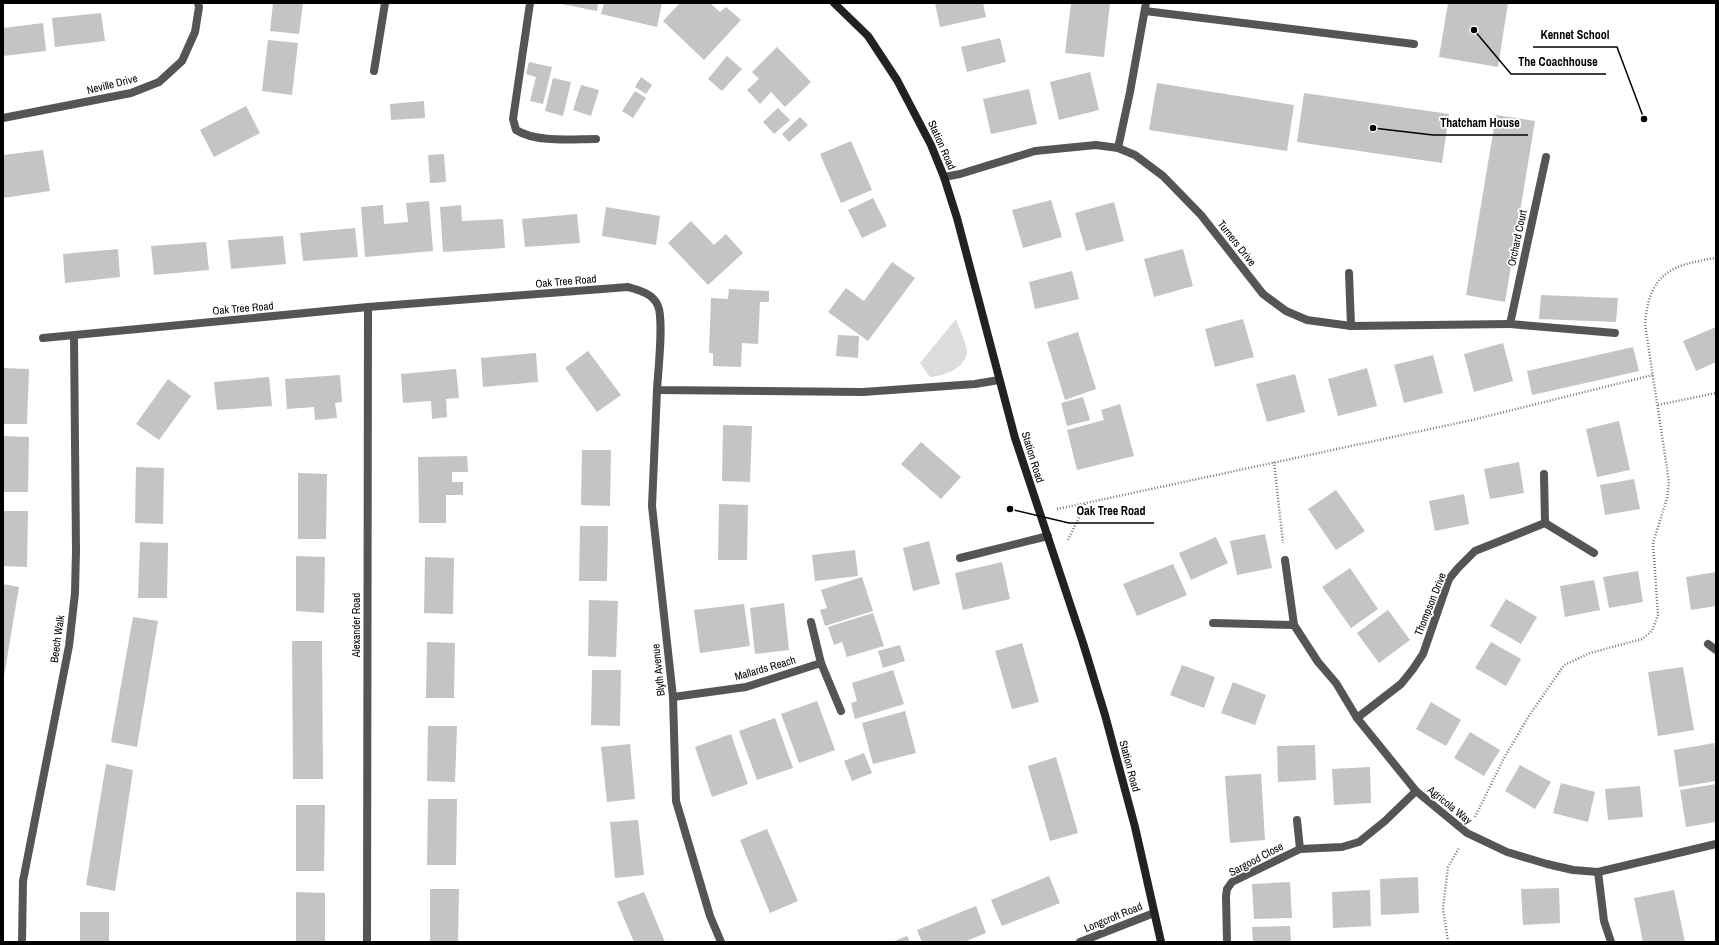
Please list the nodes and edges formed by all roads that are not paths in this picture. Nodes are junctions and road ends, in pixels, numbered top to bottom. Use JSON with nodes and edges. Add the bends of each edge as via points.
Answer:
{"nodes":[{"id":1,"x":198,"y":3,"type":"edge"},
{"id":2,"x":385,"y":3,"type":"edge"},
{"id":3,"x":530,"y":3,"type":"edge"},
{"id":4,"x":834,"y":3,"type":"edge"},
{"id":5,"x":1146,"y":7,"type":"edge"},
{"id":6,"x":1414,"y":44,"type":"dead end"},
{"id":7,"x":374,"y":71,"type":"dead end"},
{"id":8,"x":3,"y":118,"type":"edge"},
{"id":9,"x":596,"y":139,"type":"dead end"},
{"id":10,"x":1118,"y":148,"type":"junction"},
{"id":11,"x":1546,"y":157,"type":"dead end"},
{"id":12,"x":944,"y":177,"type":"junction"},
{"id":13,"x":1349,"y":273,"type":"dead end"},
{"id":14,"x":368,"y":308,"type":"junction"},
{"id":15,"x":1510,"y":324,"type":"junction"},
{"id":16,"x":1351,"y":326,"type":"junction"},
{"id":17,"x":1615,"y":333,"type":"dead end"},
{"id":18,"x":74,"y":336,"type":"junction"},
{"id":19,"x":43,"y":338,"type":"dead end"},
{"id":20,"x":999,"y":380,"type":"junction"},
{"id":21,"x":657,"y":390,"type":"junction"},
{"id":22,"x":1544,"y":474,"type":"dead end"},
{"id":23,"x":1545,"y":523,"type":"junction"},
{"id":24,"x":1048,"y":536,"type":"junction"},
{"id":25,"x":1594,"y":553,"type":"dead end"},
{"id":26,"x":960,"y":558,"type":"dead end"},
{"id":27,"x":1285,"y":560,"type":"road end"},
{"id":28,"x":811,"y":622,"type":"dead end"},
{"id":29,"x":1213,"y":623,"type":"dead end"},
{"id":30,"x":1294,"y":625,"type":"junction"},
{"id":31,"x":1708,"y":644,"type":"dead end"},
{"id":32,"x":1716,"y":650,"type":"edge"},
{"id":33,"x":821,"y":663,"type":"junction"},
{"id":34,"x":673,"y":697,"type":"junction"},
{"id":35,"x":841,"y":711,"type":"dead end"},
{"id":36,"x":1357,"y":718,"type":"junction"},
{"id":37,"x":1416,"y":791,"type":"junction"},
{"id":38,"x":1298,"y":820,"type":"dead end"},
{"id":39,"x":1716,"y":844,"type":"edge"},
{"id":40,"x":1300,"y":849,"type":"junction"},
{"id":41,"x":1598,"y":872,"type":"junction"},
{"id":42,"x":1154,"y":913,"type":"junction"},
{"id":43,"x":22,"y":942,"type":"edge"},
{"id":44,"x":367,"y":942,"type":"edge"},
{"id":45,"x":721,"y":942,"type":"edge"},
{"id":46,"x":1080,"y":942,"type":"edge"},
{"id":47,"x":1161,"y":942,"type":"edge"},
{"id":48,"x":1227,"y":942,"type":"edge"},
{"id":49,"x":1611,"y":942,"type":"edge"}],
"edges":[{"from":1,"to":8,"type":"street","name":"Neville Drive","via":[[195,32],[182,61],[158,82],[131,93]]},
{"from":2,"to":7,"type":"street"},
{"from":3,"to":9,"type":"street","via":[[513,118],[516,130],[538,138]]},
{"from":4,"to":12,"type":"street","name":"Station Road","via":[[868,36],[897,80],[931,145]]},
{"from":5,"to":6,"type":"street"},
{"from":5,"to":10,"type":"street"},
{"from":10,"to":12,"type":"street","name":"Turners Drive","via":[[1096,145],[1035,151]]},
{"from":10,"to":16,"type":"street","name":"Turners Drive","via":[[1135,154],[1163,176],[1201,215],[1263,294],[1286,310],[1307,320]]},
{"from":11,"to":15,"type":"street","name":"Orchard Court"},
{"from":12,"to":20,"type":"street","name":"Station Road"},
{"from":13,"to":16,"type":"street"},
{"from":14,"to":18,"type":"street","name":"Oak Tree Road"},
{"from":14,"to":21,"type":"street","name":"Oak Tree Road","via":[[628,287],[639,289],[658,305],[660,317]]},
{"from":14,"to":44,"type":"street","name":"Alexander Road"},
{"from":15,"to":16,"type":"street","name":"Turners Drive"},
{"from":15,"to":17,"type":"street","name":"Turners Drive"},
{"from":18,"to":19,"type":"street","name":"Oak Tree Road"},
{"from":18,"to":43,"type":"street","name":"Beech Walk","via":[[75,592],[69,646],[23,882]]},
{"from":20,"to":21,"type":"street","via":[[863,392]]},
{"from":20,"to":24,"type":"street","name":"Station Road"},
{"from":21,"to":34,"type":"street","name":"Blyth Avenue","via":[[652,506]]},
{"from":22,"to":23,"type":"street"},
{"from":23,"to":25,"type":"street"},
{"from":23,"to":36,"type":"street","name":"Thompson Drive","via":[[1475,551],[1458,568],[1450,579],[1423,654],[1413,669],[1401,684]]},
{"from":24,"to":26,"type":"street"},
{"from":24,"to":42,"type":"street","name":"Station Road","via":[[1105,715],[1135,827]]},
{"from":27,"to":30,"type":"street","name":"Agricola Way"},
{"from":28,"to":33,"type":"street"},
{"from":29,"to":30,"type":"street"},
{"from":30,"to":36,"type":"street","name":"Agricola Way","via":[[1318,662],[1336,683]]},
{"from":31,"to":32,"type":"street"},
{"from":33,"to":34,"type":"street","name":"Mallards Reach","via":[[746,687]]},
{"from":33,"to":35,"type":"street"},
{"from":34,"to":45,"type":"street","name":"Blyth Avenue","via":[[676,801],[710,916]]},
{"from":36,"to":37,"type":"street","name":"Agricola Way"},
{"from":37,"to":40,"type":"street","name":"Sargood Close","via":[[1359,842],[1342,847]]},
{"from":37,"to":41,"type":"street","name":"Agricola Way","via":[[1467,833],[1507,852],[1573,870]]},
{"from":38,"to":40,"type":"street","name":"Sargood Close"},
{"from":39,"to":41,"type":"street","name":"Agricola Way"},
{"from":40,"to":48,"type":"street","name":"Sargood Close","via":[[1232,882],[1226,896]]},
{"from":41,"to":49,"type":"street","via":[[1604,921]]},
{"from":42,"to":46,"type":"street","name":"Longcroft Road"},
{"from":42,"to":47,"type":"street","name":"Station Road"}]}
